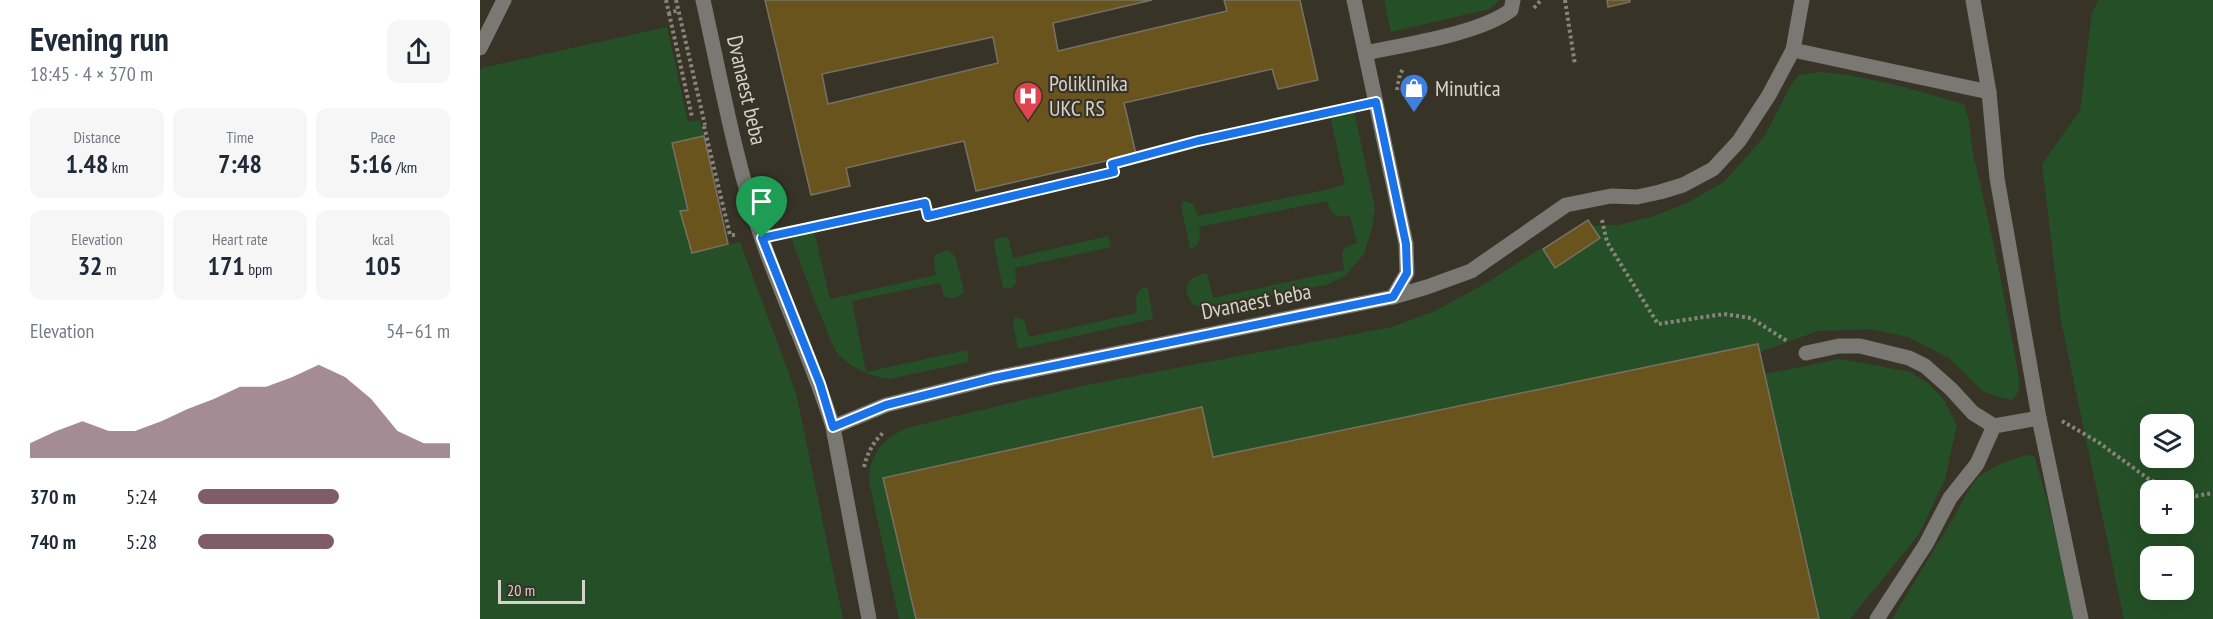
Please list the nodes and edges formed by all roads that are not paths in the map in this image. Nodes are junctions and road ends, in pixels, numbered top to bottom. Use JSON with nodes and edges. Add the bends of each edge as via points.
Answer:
{"nodes":[{"id":1,"x":504,"y":0,"type":"edge"},
{"id":2,"x":703,"y":0,"type":"edge"},
{"id":3,"x":1354,"y":0,"type":"edge"},
{"id":4,"x":1513,"y":0,"type":"edge"},
{"id":5,"x":1802,"y":0,"type":"edge"},
{"id":6,"x":1973,"y":0,"type":"edge"},
{"id":7,"x":480,"y":48,"type":"edge"},
{"id":8,"x":1793,"y":50,"type":"junction"},
{"id":9,"x":1366,"y":53,"type":"junction"},
{"id":10,"x":1989,"y":92,"type":"junction"},
{"id":11,"x":1393,"y":297,"type":"junction"},
{"id":12,"x":1806,"y":352,"type":"road end"},
{"id":13,"x":2038,"y":413,"type":"junction"},
{"id":14,"x":1994,"y":426,"type":"junction"},
{"id":15,"x":833,"y":427,"type":"junction"},
{"id":16,"x":869,"y":619,"type":"edge"},
{"id":17,"x":1877,"y":619,"type":"edge"},
{"id":18,"x":2081,"y":619,"type":"edge"}],
"edges":[{"from":1,"to":7,"type":"street"},
{"from":2,"to":15,"type":"street","name":"Dvanaest beba","via":[[729,119],[762,238]]},
{"from":3,"to":9,"type":"street"},
{"from":4,"to":9,"type":"street","via":[[1511,10],[1468,30]]},
{"from":5,"to":8,"type":"street","name":"Dvanaest beba"},
{"from":6,"to":10,"type":"street"},
{"from":8,"to":10,"type":"street"},
{"from":8,"to":11,"type":"street","name":"Dvanaest beba","via":[[1739,141],[1713,169],[1660,192],[1566,205],[1471,271]]},
{"from":9,"to":11,"type":"street","via":[[1406,244],[1407,273]]},
{"from":10,"to":13,"type":"street","via":[[1997,178]]},
{"from":11,"to":15,"type":"street","name":"Dvanaest beba","via":[[994,378],[886,405]]},
{"from":12,"to":14,"type":"street","via":[[1860,346],[1909,358],[1925,366],[1972,413]]},
{"from":13,"to":14,"type":"street"},
{"from":13,"to":18,"type":"street"},
{"from":14,"to":17,"type":"street","via":[[1977,464],[1950,498]]},
{"from":15,"to":16,"type":"street","name":"Dvanaest beba"}]}
